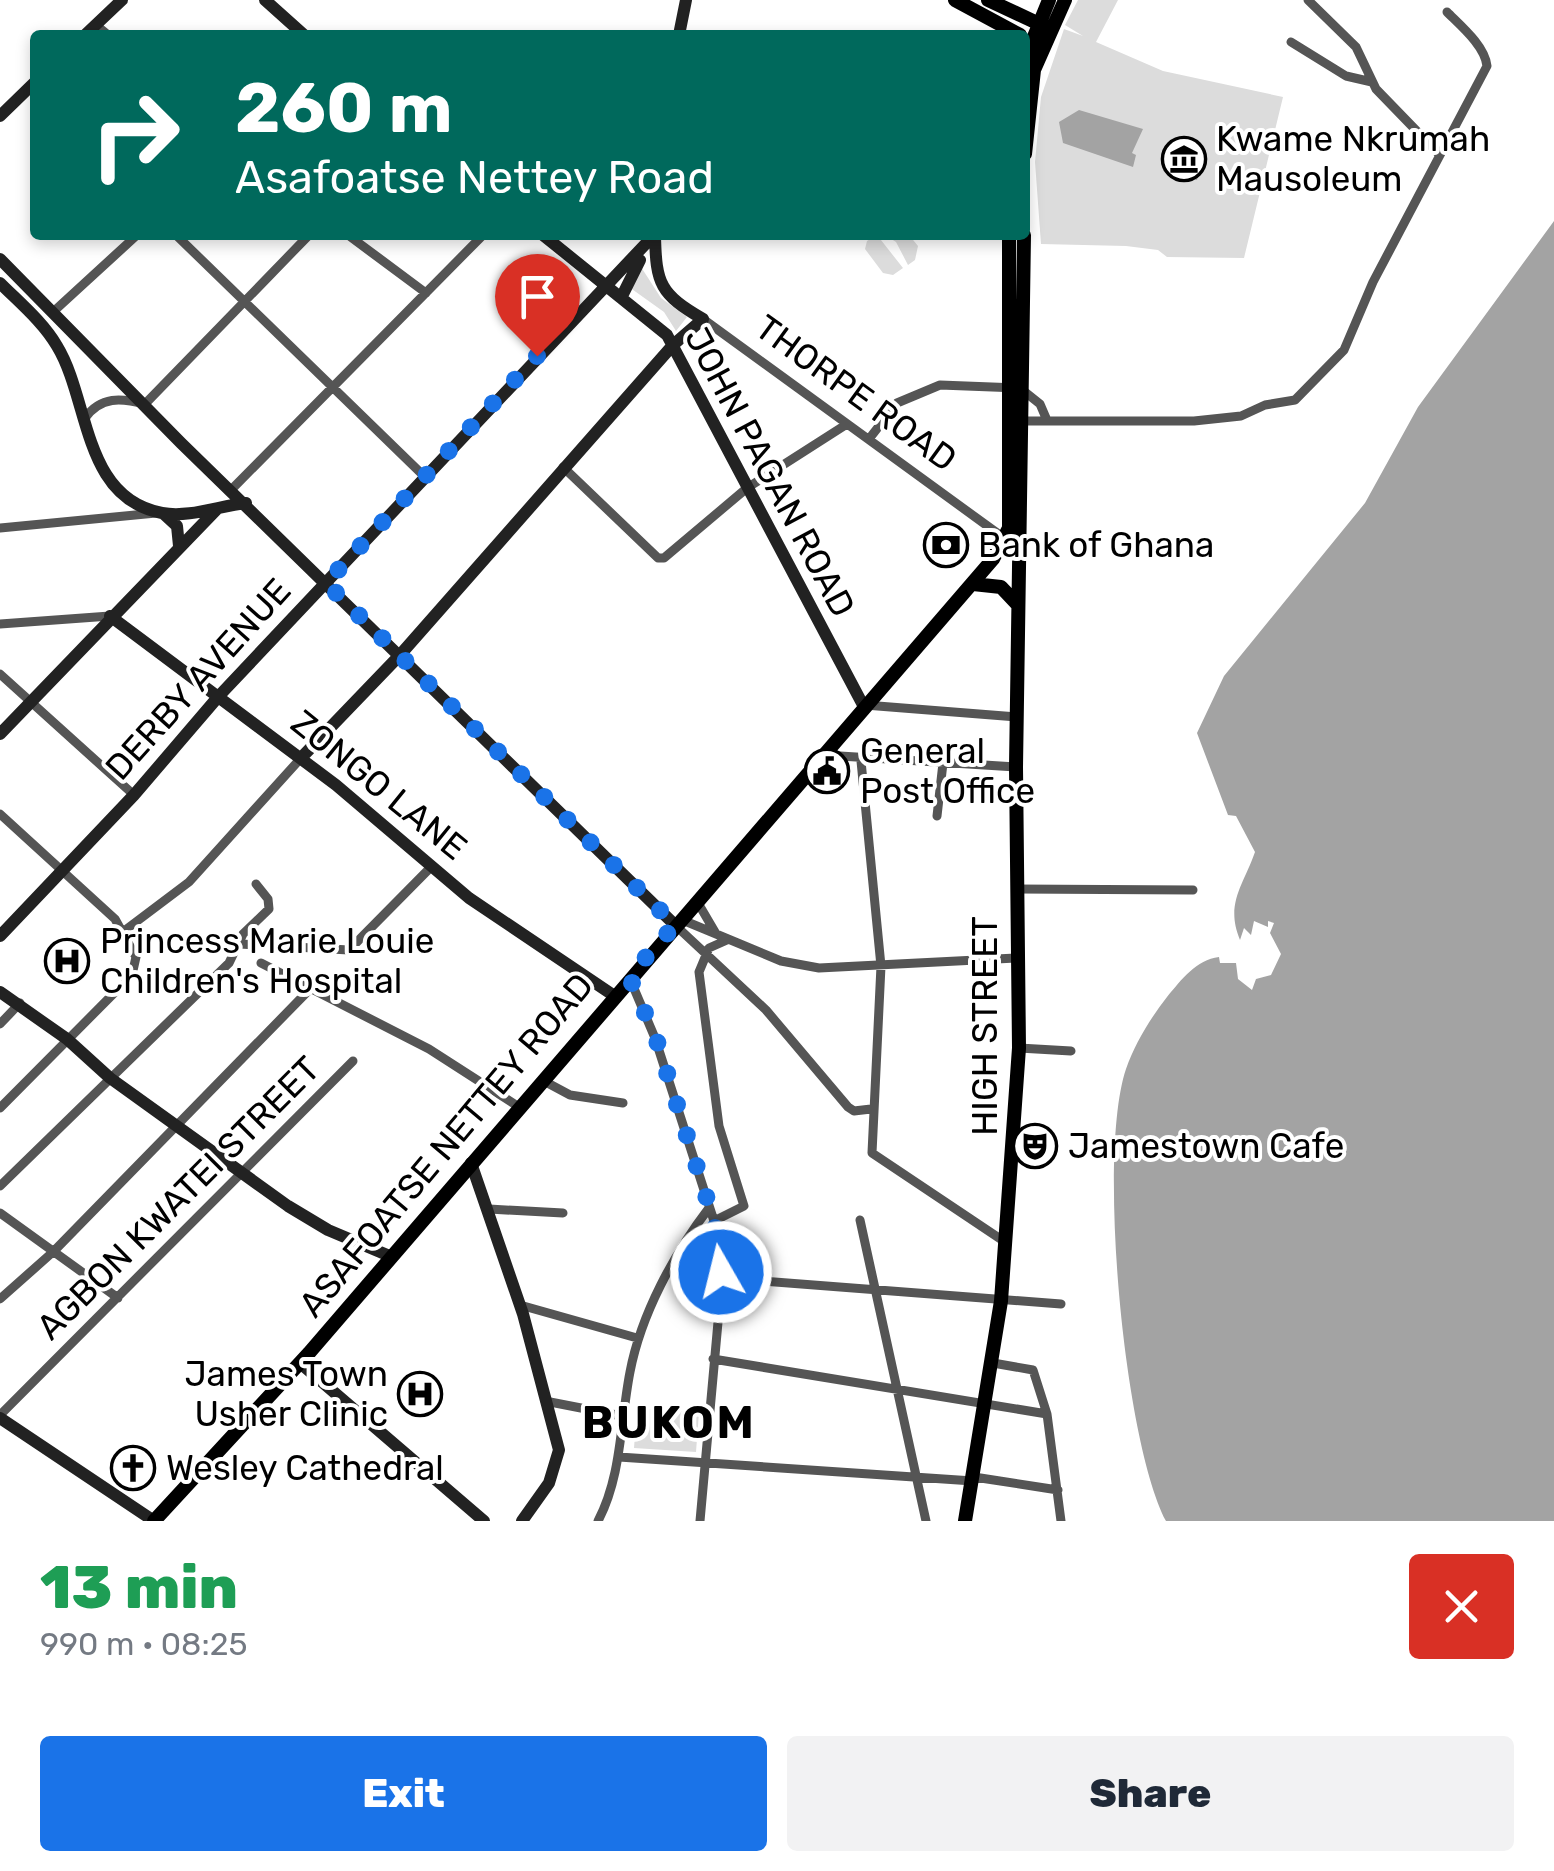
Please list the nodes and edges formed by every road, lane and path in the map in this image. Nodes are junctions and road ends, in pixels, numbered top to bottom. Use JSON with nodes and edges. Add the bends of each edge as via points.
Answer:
{"nodes":[{"id":1,"x":122,"y":0,"type":"edge"},
{"id":2,"x":266,"y":0,"type":"edge"},
{"id":3,"x":686,"y":0,"type":"edge"},
{"id":4,"x":955,"y":0,"type":"edge"},
{"id":5,"x":988,"y":0,"type":"edge"},
{"id":6,"x":1050,"y":0,"type":"edge"},
{"id":7,"x":1065,"y":0,"type":"edge"},
{"id":8,"x":1308,"y":0,"type":"edge"},
{"id":9,"x":1446,"y":12,"type":"dead end"},
{"id":10,"x":1044,"y":26,"type":"junction"},
{"id":11,"x":90,"y":30,"type":"edge"},
{"id":12,"x":299,"y":30,"type":"edge"},
{"id":13,"x":680,"y":30,"type":"edge"},
{"id":14,"x":1011,"y":30,"type":"edge"},
{"id":15,"x":1030,"y":40,"type":"edge"},
{"id":16,"x":1290,"y":42,"type":"dead end"},
{"id":17,"x":1372,"y":82,"type":"junction"},
{"id":18,"x":30,"y":90,"type":"edge"},
{"id":19,"x":1030,"y":97,"type":"edge"},
{"id":20,"x":0,"y":116,"type":"edge"},
{"id":21,"x":1438,"y":153,"type":"junction"},
{"id":22,"x":131,"y":240,"type":"edge"},
{"id":23,"x":181,"y":240,"type":"edge"},
{"id":24,"x":304,"y":240,"type":"edge"},
{"id":25,"x":355,"y":240,"type":"edge"},
{"id":26,"x":478,"y":240,"type":"edge"},
{"id":27,"x":549,"y":240,"type":"edge"},
{"id":28,"x":653,"y":240,"type":"edge"},
{"id":29,"x":654,"y":240,"type":"edge"},
{"id":30,"x":655,"y":240,"type":"edge"},
{"id":31,"x":1010,"y":240,"type":"edge"},
{"id":32,"x":1024,"y":240,"type":"edge"},
{"id":33,"x":0,"y":259,"type":"edge"},
{"id":34,"x":638,"y":262,"type":"junction"},
{"id":35,"x":656,"y":276,"type":"junction"},
{"id":36,"x":0,"y":284,"type":"edge"},
{"id":37,"x":604,"y":286,"type":"junction"},
{"id":38,"x":426,"y":294,"type":"junction"},
{"id":39,"x":622,"y":298,"type":"junction"},
{"id":40,"x":246,"y":300,"type":"junction"},
{"id":41,"x":52,"y":312,"type":"junction"},
{"id":42,"x":703,"y":319,"type":"junction"},
{"id":43,"x":673,"y":345,"type":"junction"},
{"id":44,"x":336,"y":388,"type":"junction"},
{"id":45,"x":1014,"y":388,"type":"junction"},
{"id":46,"x":145,"y":404,"type":"junction"},
{"id":47,"x":85,"y":418,"type":"junction"},
{"id":48,"x":1046,"y":418,"type":"junction"},
{"id":49,"x":1021,"y":421,"type":"junction"},
{"id":50,"x":847,"y":424,"type":"junction"},
{"id":51,"x":869,"y":439,"type":"junction"},
{"id":52,"x":563,"y":468,"type":"junction"},
{"id":53,"x":426,"y":478,"type":"junction"},
{"id":54,"x":747,"y":488,"type":"junction"},
{"id":55,"x":231,"y":490,"type":"junction"},
{"id":56,"x":246,"y":503,"type":"junction"},
{"id":57,"x":218,"y":509,"type":"junction"},
{"id":58,"x":162,"y":513,"type":"junction"},
{"id":59,"x":0,"y":528,"type":"edge"},
{"id":60,"x":1011,"y":532,"type":"junction"},
{"id":61,"x":179,"y":546,"type":"junction"},
{"id":62,"x":326,"y":583,"type":"junction"},
{"id":63,"x":973,"y":584,"type":"junction"},
{"id":64,"x":1018,"y":604,"type":"junction"},
{"id":65,"x":110,"y":616,"type":"junction"},
{"id":66,"x":0,"y":624,"type":"edge"},
{"id":67,"x":400,"y":655,"type":"junction"},
{"id":68,"x":0,"y":674,"type":"edge"},
{"id":69,"x":218,"y":697,"type":"junction"},
{"id":70,"x":32,"y":702,"type":"junction"},
{"id":71,"x":863,"y":705,"type":"junction"},
{"id":72,"x":1017,"y":717,"type":"junction"},
{"id":73,"x":0,"y":734,"type":"edge"},
{"id":74,"x":824,"y":755,"type":"junction"},
{"id":75,"x":301,"y":758,"type":"junction"},
{"id":76,"x":861,"y":760,"type":"junction"},
{"id":77,"x":943,"y":764,"type":"junction"},
{"id":78,"x":1016,"y":767,"type":"junction"},
{"id":79,"x":134,"y":795,"type":"junction"},
{"id":80,"x":0,"y":814,"type":"edge"},
{"id":81,"x":937,"y":816,"type":"dead end"},
{"id":82,"x":432,"y":866,"type":"junction"},
{"id":83,"x":61,"y":871,"type":"junction"},
{"id":84,"x":256,"y":884,"type":"dead end"},
{"id":85,"x":1016,"y":889,"type":"junction"},
{"id":86,"x":1193,"y":890,"type":"dead end"},
{"id":87,"x":697,"y":900,"type":"junction"},
{"id":88,"x":678,"y":922,"type":"junction"},
{"id":89,"x":124,"y":932,"type":"junction"},
{"id":90,"x":716,"y":933,"type":"junction"},
{"id":91,"x":0,"y":936,"type":"edge"},
{"id":92,"x":726,"y":940,"type":"junction"},
{"id":93,"x":240,"y":944,"type":"junction"},
{"id":94,"x":706,"y":953,"type":"junction"},
{"id":95,"x":1016,"y":958,"type":"junction"},
{"id":96,"x":261,"y":963,"type":"dead end"},
{"id":97,"x":880,"y":966,"type":"junction"},
{"id":98,"x":629,"y":976,"type":"junction"},
{"id":99,"x":312,"y":987,"type":"junction"},
{"id":100,"x":0,"y":992,"type":"edge"},
{"id":101,"x":613,"y":994,"type":"junction"},
{"id":102,"x":20,"y":1003,"type":"junction"},
{"id":103,"x":0,"y":1024,"type":"edge"},
{"id":104,"x":66,"y":1039,"type":"junction"},
{"id":105,"x":1019,"y":1048,"type":"junction"},
{"id":106,"x":1070,"y":1050,"type":"dead end"},
{"id":107,"x":353,"y":1061,"type":"dead end"},
{"id":108,"x":110,"y":1078,"type":"junction"},
{"id":109,"x":542,"y":1080,"type":"junction"},
{"id":110,"x":623,"y":1103,"type":"dead end"},
{"id":111,"x":518,"y":1107,"type":"junction"},
{"id":112,"x":0,"y":1108,"type":"edge"},
{"id":113,"x":871,"y":1110,"type":"junction"},
{"id":114,"x":176,"y":1125,"type":"junction"},
{"id":115,"x":472,"y":1163,"type":"junction"},
{"id":116,"x":241,"y":1172,"type":"junction"},
{"id":117,"x":0,"y":1186,"type":"edge"},
{"id":118,"x":709,"y":1208,"type":"junction"},
{"id":119,"x":488,"y":1209,"type":"junction"},
{"id":120,"x":0,"y":1213,"type":"edge"},
{"id":121,"x":564,"y":1213,"type":"dead end"},
{"id":122,"x":860,"y":1220,"type":"dead end"},
{"id":123,"x":714,"y":1221,"type":"junction"},
{"id":124,"x":1005,"y":1242,"type":"junction"},
{"id":125,"x":54,"y":1250,"type":"junction"},
{"id":126,"x":392,"y":1257,"type":"junction"},
{"id":127,"x":722,"y":1278,"type":"junction"},
{"id":128,"x":878,"y":1292,"type":"junction"},
{"id":129,"x":118,"y":1298,"type":"junction"},
{"id":130,"x":0,"y":1299,"type":"edge"},
{"id":131,"x":1001,"y":1302,"type":"junction"},
{"id":132,"x":1061,"y":1304,"type":"dead end"},
{"id":133,"x":520,"y":1305,"type":"junction"},
{"id":134,"x":637,"y":1338,"type":"junction"},
{"id":135,"x":713,"y":1359,"type":"junction"},
{"id":136,"x":300,"y":1362,"type":"junction"},
{"id":137,"x":994,"y":1362,"type":"junction"},
{"id":138,"x":897,"y":1388,"type":"junction"},
{"id":139,"x":545,"y":1400,"type":"junction"},
{"id":140,"x":988,"y":1405,"type":"junction"},
{"id":141,"x":1047,"y":1414,"type":"junction"},
{"id":142,"x":622,"y":1416,"type":"junction"},
{"id":143,"x":0,"y":1417,"type":"edge"},
{"id":144,"x":618,"y":1456,"type":"junction"},
{"id":145,"x":706,"y":1466,"type":"junction"},
{"id":146,"x":915,"y":1478,"type":"junction"},
{"id":147,"x":973,"y":1479,"type":"junction"},
{"id":148,"x":1058,"y":1490,"type":"junction"},
{"id":149,"x":154,"y":1521,"type":"edge"},
{"id":150,"x":484,"y":1521,"type":"edge"},
{"id":151,"x":522,"y":1521,"type":"edge"},
{"id":152,"x":598,"y":1521,"type":"edge"},
{"id":153,"x":700,"y":1521,"type":"edge"},
{"id":154,"x":926,"y":1521,"type":"edge"},
{"id":155,"x":965,"y":1521,"type":"edge"},
{"id":156,"x":1060,"y":1521,"type":"edge"}],
"edges":[{"from":1,"to":11,"type":"main road"},
{"from":2,"to":12,"type":"main road"},
{"from":3,"to":13,"type":"main road"},
{"from":4,"to":14,"type":"main road"},
{"from":5,"to":10,"type":"main road"},
{"from":6,"to":10,"type":"main road"},
{"from":7,"to":10,"type":"main road"},
{"from":8,"to":17,"type":"street","via":[[1356,47]]},
{"from":9,"to":21,"type":"street","via":[[1488,61]]},
{"from":10,"to":15,"type":"main road"},
{"from":15,"to":19,"type":"main road"},
{"from":16,"to":17,"type":"street","via":[[1346,76]]},
{"from":17,"to":21,"type":"street"},
{"from":18,"to":20,"type":"main road"},
{"from":21,"to":48,"type":"street","via":[[1344,350],[1295,400],[1194,421]]},
{"from":22,"to":41,"type":"street"},
{"from":23,"to":40,"type":"street"},
{"from":24,"to":40,"type":"street"},
{"from":25,"to":38,"type":"street"},
{"from":26,"to":38,"type":"street"},
{"from":27,"to":37,"type":"main road","name":"JOHN PAGAN ROAD"},
{"from":28,"to":37,"type":"main road","name":"DERBY AVENUE"},
{"from":29,"to":34,"type":"main road"},
{"from":30,"to":35,"type":"main road"},
{"from":31,"to":45,"type":"main road"},
{"from":32,"to":45,"type":"main road"},
{"from":33,"to":41,"type":"main road"},
{"from":34,"to":35,"type":"main road","name":"THORPE ROAD"},
{"from":34,"to":39,"type":"main road"},
{"from":35,"to":42,"type":"main road","name":"THORPE ROAD","via":[[674,302]]},
{"from":36,"to":47,"type":"main road","via":[[56,344]]},
{"from":37,"to":39,"type":"main road","name":"JOHN PAGAN ROAD"},
{"from":37,"to":53,"type":"main road","name":"DERBY AVENUE"},
{"from":38,"to":44,"type":"street"},
{"from":39,"to":43,"type":"main road","name":"JOHN PAGAN ROAD"},
{"from":40,"to":44,"type":"street"},
{"from":40,"to":46,"type":"street"},
{"from":41,"to":46,"type":"main road"},
{"from":42,"to":43,"type":"main road"},
{"from":42,"to":50,"type":"street","name":"THORPE ROAD"},
{"from":43,"to":52,"type":"main road"},
{"from":43,"to":54,"type":"main road","name":"JOHN PAGAN ROAD"},
{"from":44,"to":53,"type":"street"},
{"from":44,"to":55,"type":"street"},
{"from":45,"to":48,"type":"street","via":[[1040,404]]},
{"from":45,"to":49,"type":"main road"},
{"from":45,"to":51,"type":"street","via":[[924,389],[897,402]]},
{"from":45,"to":60,"type":"main road"},
{"from":46,"to":47,"type":"street","via":[[115,399]]},
{"from":46,"to":55,"type":"main road"},
{"from":47,"to":58,"type":"main road","via":[[106,475],[121,492]]},
{"from":48,"to":49,"type":"street"},
{"from":49,"to":60,"type":"main road"},
{"from":50,"to":51,"type":"street","name":"THORPE ROAD"},
{"from":50,"to":54,"type":"street"},
{"from":51,"to":60,"type":"street","name":"THORPE ROAD"},
{"from":52,"to":54,"type":"street","via":[[661,559]]},
{"from":52,"to":67,"type":"main road"},
{"from":53,"to":62,"type":"main road","name":"DERBY AVENUE"},
{"from":54,"to":71,"type":"main road","name":"JOHN PAGAN ROAD"},
{"from":55,"to":56,"type":"main road"},
{"from":55,"to":57,"type":"main road"},
{"from":56,"to":57,"type":"main road"},
{"from":56,"to":62,"type":"main road"},
{"from":57,"to":58,"type":"main road"},
{"from":57,"to":61,"type":"main road"},
{"from":58,"to":59,"type":"street"},
{"from":58,"to":61,"type":"main road","via":[[177,526]]},
{"from":60,"to":63,"type":"main road","name":"ASAFOATSE NETTEY ROAD"},
{"from":60,"to":64,"type":"main road","name":"HIGH STREET"},
{"from":61,"to":65,"type":"main road"},
{"from":62,"to":67,"type":"main road"},
{"from":62,"to":69,"type":"main road","name":"DERBY AVENUE"},
{"from":63,"to":64,"type":"main road","via":[[1001,587]]},
{"from":63,"to":71,"type":"main road","name":"ASAFOATSE NETTEY ROAD"},
{"from":64,"to":72,"type":"main road","name":"HIGH STREET"},
{"from":65,"to":66,"type":"street"},
{"from":65,"to":69,"type":"main road","name":"ZONGO LANE"},
{"from":65,"to":70,"type":"main road"},
{"from":67,"to":75,"type":"main road"},
{"from":67,"to":88,"type":"main road"},
{"from":68,"to":70,"type":"street"},
{"from":69,"to":75,"type":"main road","name":"ZONGO LANE"},
{"from":69,"to":79,"type":"main road","name":"DERBY AVENUE"},
{"from":70,"to":73,"type":"main road"},
{"from":70,"to":79,"type":"street"},
{"from":71,"to":72,"type":"street"},
{"from":71,"to":74,"type":"main road","name":"ASAFOATSE NETTEY ROAD"},
{"from":72,"to":78,"type":"main road","name":"HIGH STREET"},
{"from":74,"to":76,"type":"street"},
{"from":74,"to":87,"type":"main road","name":"ASAFOATSE NETTEY ROAD"},
{"from":75,"to":82,"type":"main road","name":"ZONGO LANE"},
{"from":75,"to":89,"type":"street","via":[[188,882]]},
{"from":76,"to":77,"type":"street"},
{"from":76,"to":97,"type":"street"},
{"from":77,"to":78,"type":"street"},
{"from":77,"to":81,"type":"street"},
{"from":78,"to":85,"type":"main road","name":"HIGH STREET"},
{"from":79,"to":83,"type":"main road","name":"DERBY AVENUE"},
{"from":80,"to":83,"type":"street"},
{"from":82,"to":93,"type":"street","via":[[349,950]]},
{"from":82,"to":101,"type":"main road","name":"ZONGO LANE"},
{"from":83,"to":89,"type":"street"},
{"from":83,"to":91,"type":"main road","name":"DERBY AVENUE"},
{"from":84,"to":93,"type":"street","via":[[269,909]]},
{"from":85,"to":86,"type":"street"},
{"from":85,"to":95,"type":"main road","name":"HIGH STREET"},
{"from":87,"to":88,"type":"main road","name":"ASAFOATSE NETTEY ROAD"},
{"from":87,"to":90,"type":"street"},
{"from":88,"to":90,"type":"street"},
{"from":88,"to":94,"type":"street"},
{"from":88,"to":98,"type":"main road","name":"ASAFOATSE NETTEY ROAD"},
{"from":89,"to":104,"type":"street","via":[[136,957],[132,974]]},
{"from":90,"to":92,"type":"street"},
{"from":92,"to":94,"type":"street"},
{"from":92,"to":97,"type":"street","via":[[819,968]]},
{"from":93,"to":108,"type":"street","via":[[229,963]]},
{"from":94,"to":113,"type":"street","via":[[766,1010],[848,1107]]},
{"from":94,"to":123,"type":"street","via":[[699,972],[719,1126],[742,1209]]},
{"from":95,"to":97,"type":"street"},
{"from":95,"to":105,"type":"main road","name":"HIGH STREET"},
{"from":96,"to":99,"type":"street"},
{"from":97,"to":113,"type":"street"},
{"from":98,"to":101,"type":"main road","name":"ASAFOATSE NETTEY ROAD"},
{"from":98,"to":118,"type":"street","via":[[656,1038]]},
{"from":99,"to":111,"type":"street","via":[[443,1057]]},
{"from":99,"to":114,"type":"street"},
{"from":100,"to":102,"type":"main road"},
{"from":101,"to":109,"type":"main road","name":"ASAFOATSE NETTEY ROAD"},
{"from":102,"to":103,"type":"street"},
{"from":102,"to":104,"type":"main road"},
{"from":104,"to":108,"type":"main road"},
{"from":104,"to":112,"type":"street"},
{"from":105,"to":106,"type":"street"},
{"from":105,"to":124,"type":"main road","name":"HIGH STREET"},
{"from":107,"to":116,"type":"street","name":"AGBON KWATEI STREET"},
{"from":108,"to":114,"type":"main road"},
{"from":108,"to":117,"type":"street"},
{"from":109,"to":110,"type":"street","via":[[570,1096]]},
{"from":109,"to":111,"type":"main road","name":"ASAFOATSE NETTEY ROAD"},
{"from":111,"to":115,"type":"main road","name":"ASAFOATSE NETTEY ROAD"},
{"from":113,"to":124,"type":"street","via":[[873,1156]]},
{"from":114,"to":116,"type":"main road"},
{"from":114,"to":125,"type":"street"},
{"from":115,"to":119,"type":"main road"},
{"from":115,"to":126,"type":"main road","name":"ASAFOATSE NETTEY ROAD"},
{"from":116,"to":126,"type":"main road","via":[[311,1222]]},
{"from":116,"to":129,"type":"street","name":"AGBON KWATEI STREET"},
{"from":118,"to":123,"type":"street"},
{"from":118,"to":134,"type":"street"},
{"from":119,"to":121,"type":"street"},
{"from":119,"to":133,"type":"main road"},
{"from":120,"to":125,"type":"street"},
{"from":122,"to":128,"type":"street"},
{"from":123,"to":127,"type":"street"},
{"from":124,"to":131,"type":"main road","name":"HIGH STREET"},
{"from":125,"to":129,"type":"street"},
{"from":125,"to":130,"type":"street"},
{"from":126,"to":136,"type":"main road","name":"ASAFOATSE NETTEY ROAD"},
{"from":127,"to":128,"type":"street"},
{"from":127,"to":135,"type":"street"},
{"from":128,"to":131,"type":"street"},
{"from":128,"to":138,"type":"street"},
{"from":129,"to":143,"type":"street","name":"AGBON KWATEI STREET"},
{"from":131,"to":132,"type":"street"},
{"from":131,"to":137,"type":"main road","name":"HIGH STREET"},
{"from":133,"to":134,"type":"street"},
{"from":133,"to":139,"type":"main road"},
{"from":134,"to":142,"type":"street"},
{"from":135,"to":138,"type":"street"},
{"from":135,"to":145,"type":"street"},
{"from":136,"to":149,"type":"main road","name":"ASAFOATSE NETTEY ROAD"},
{"from":136,"to":150,"type":"main road"},
{"from":137,"to":140,"type":"main road","name":"HIGH STREET"},
{"from":137,"to":141,"type":"street","via":[[1032,1367]]},
{"from":138,"to":140,"type":"street"},
{"from":138,"to":146,"type":"street"},
{"from":139,"to":142,"type":"street"},
{"from":139,"to":151,"type":"main road","via":[[559,1450],[556,1466]]},
{"from":140,"to":141,"type":"street"},
{"from":140,"to":147,"type":"main road","name":"HIGH STREET"},
{"from":141,"to":148,"type":"street"},
{"from":142,"to":144,"type":"street"},
{"from":143,"to":149,"type":"main road"},
{"from":144,"to":145,"type":"street"},
{"from":144,"to":152,"type":"street","via":[[612,1494]]},
{"from":145,"to":146,"type":"street"},
{"from":145,"to":153,"type":"street"},
{"from":146,"to":147,"type":"street"},
{"from":146,"to":154,"type":"street"},
{"from":147,"to":148,"type":"street"},
{"from":147,"to":155,"type":"main road","name":"HIGH STREET"},
{"from":148,"to":156,"type":"street"}]}
